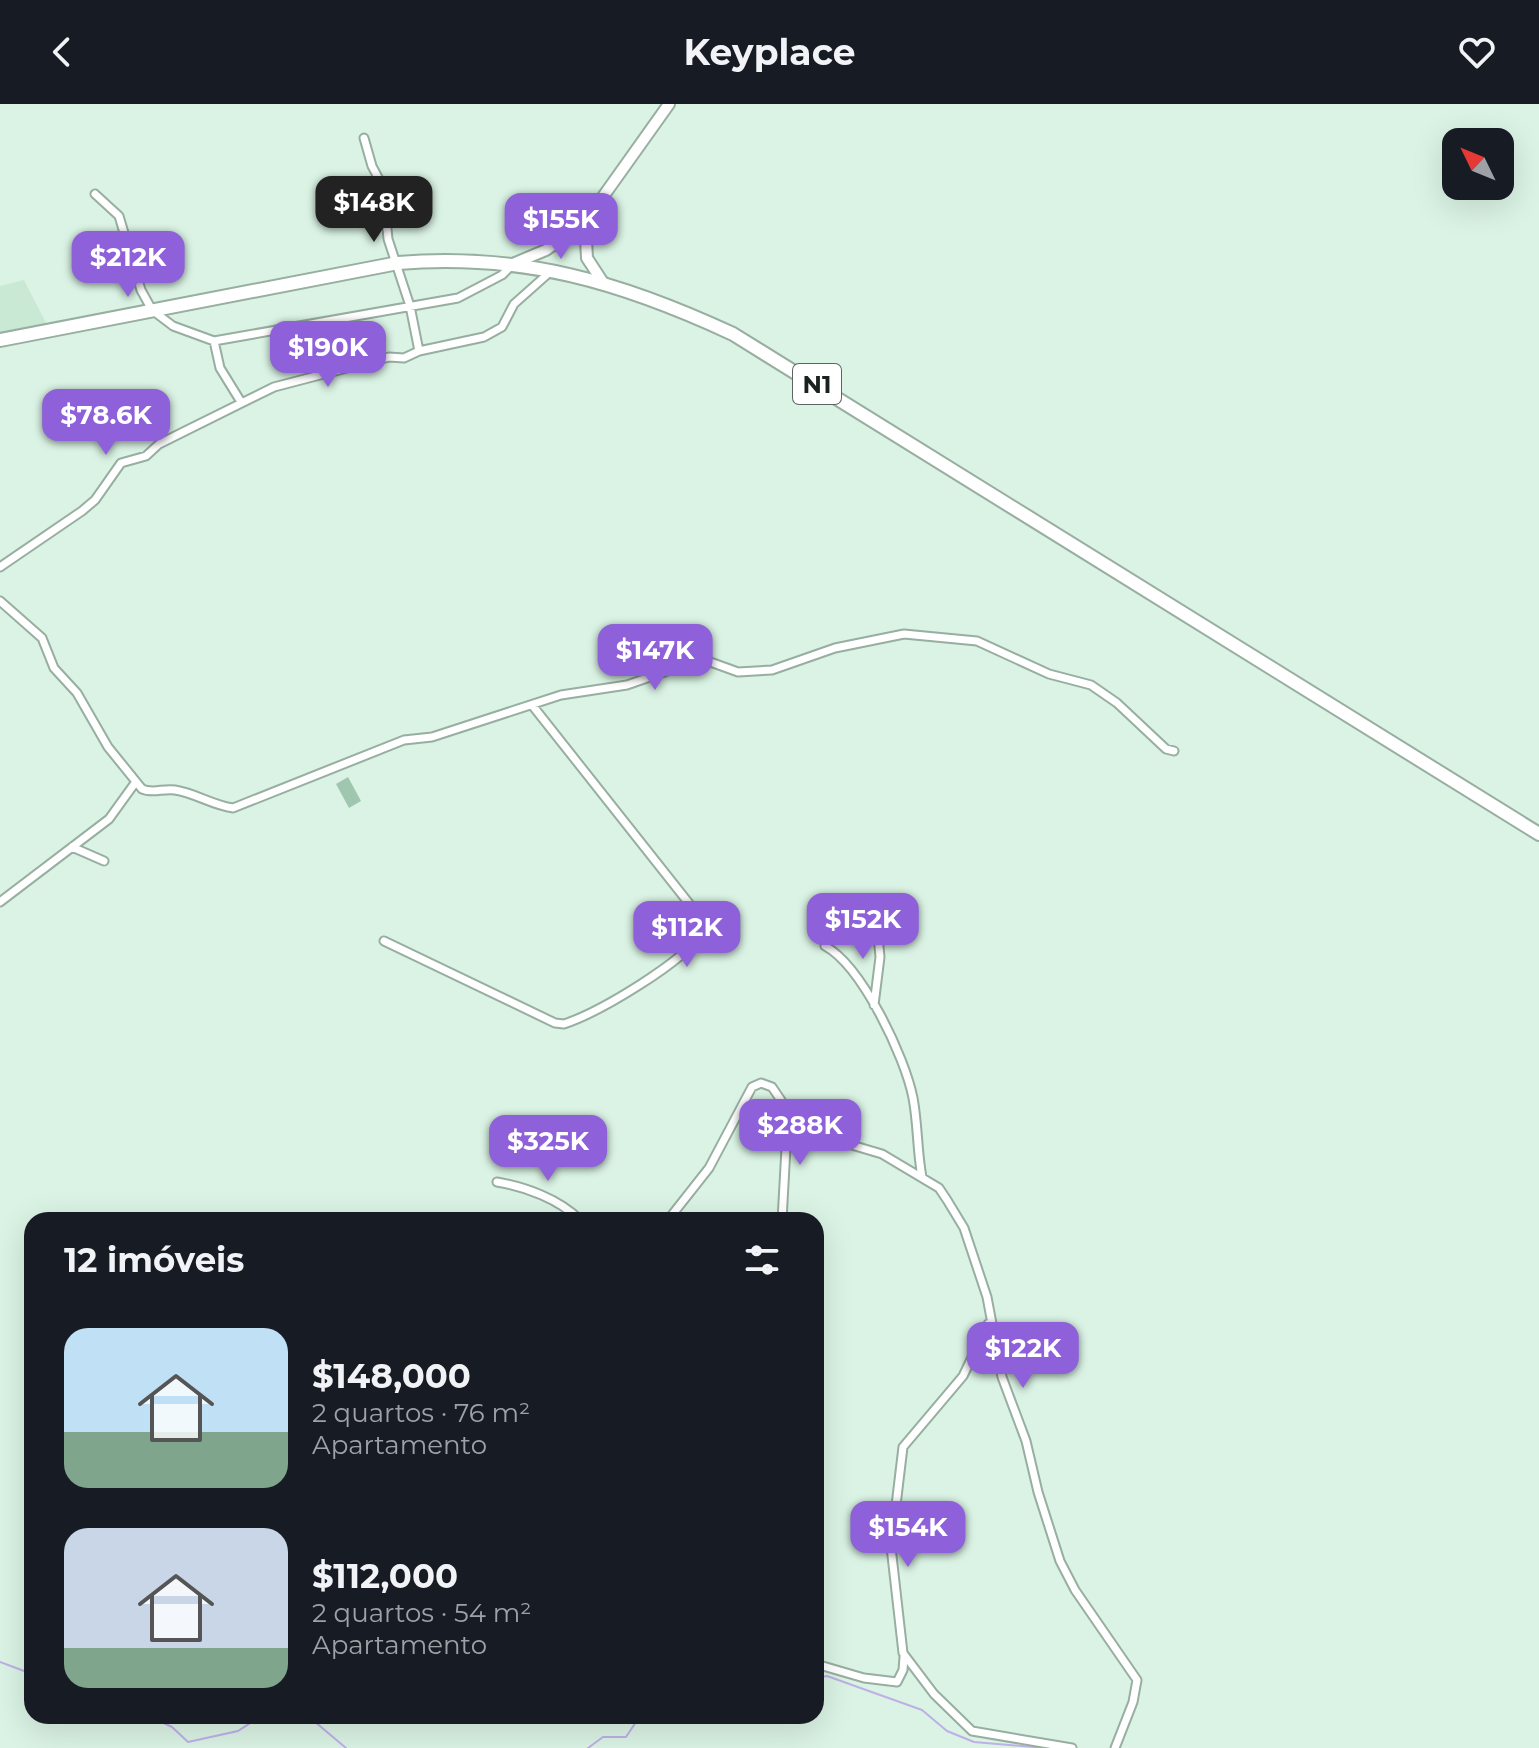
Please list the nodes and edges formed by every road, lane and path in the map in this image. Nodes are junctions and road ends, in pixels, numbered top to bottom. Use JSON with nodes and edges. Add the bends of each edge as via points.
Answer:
{"nodes":[{"id":1,"x":669,"y":104,"type":"edge"},
{"id":2,"x":364,"y":138,"type":"dead end"},
{"id":3,"x":95,"y":194,"type":"dead end"},
{"id":4,"x":585,"y":222,"type":"junction"},
{"id":5,"x":398,"y":263,"type":"junction"},
{"id":6,"x":515,"y":263,"type":"junction"},
{"id":7,"x":555,"y":270,"type":"junction"},
{"id":8,"x":602,"y":281,"type":"junction"},
{"id":9,"x":410,"y":306,"type":"junction"},
{"id":10,"x":152,"y":310,"type":"junction"},
{"id":11,"x":0,"y":340,"type":"edge"},
{"id":12,"x":214,"y":341,"type":"junction"},
{"id":13,"x":419,"y":351,"type":"junction"},
{"id":14,"x":241,"y":402,"type":"junction"},
{"id":15,"x":0,"y":567,"type":"edge"},
{"id":16,"x":0,"y":601,"type":"edge"},
{"id":17,"x":532,"y":705,"type":"junction"},
{"id":18,"x":1174,"y":751,"type":"dead end"},
{"id":19,"x":135,"y":783,"type":"junction"},
{"id":20,"x":1539,"y":834,"type":"edge"},
{"id":21,"x":72,"y":847,"type":"junction"},
{"id":22,"x":104,"y":861,"type":"dead end"},
{"id":23,"x":0,"y":902,"type":"edge"},
{"id":24,"x":878,"y":936,"type":"dead end"},
{"id":25,"x":384,"y":941,"type":"dead end"},
{"id":26,"x":825,"y":946,"type":"dead end"},
{"id":27,"x":874,"y":1005,"type":"junction"},
{"id":28,"x":788,"y":1112,"type":"junction"},
{"id":29,"x":922,"y":1177,"type":"junction"},
{"id":30,"x":497,"y":1182,"type":"dead end"},
{"id":31,"x":572,"y":1212,"type":"edge"},
{"id":32,"x":674,"y":1212,"type":"edge"},
{"id":33,"x":782,"y":1212,"type":"edge"},
{"id":34,"x":989,"y":1321,"type":"junction"},
{"id":35,"x":904,"y":1657,"type":"junction"},
{"id":36,"x":824,"y":1666,"type":"edge"},
{"id":37,"x":1072,"y":1748,"type":"edge"},
{"id":38,"x":1115,"y":1748,"type":"edge"}],
"edges":[{"from":1,"to":4,"type":"main road"},
{"from":2,"to":5,"type":"street","via":[[383,187],[388,239]]},
{"from":3,"to":10,"type":"street","via":[[119,216]]},
{"from":4,"to":6,"type":"main road","via":[[546,250]]},
{"from":4,"to":8,"type":"main road","via":[[587,258]]},
{"from":5,"to":6,"type":"highway","number":"N1"},
{"from":5,"to":9,"type":"street"},
{"from":5,"to":10,"type":"highway","number":"N1"},
{"from":6,"to":7,"type":"highway","number":"N1"},
{"from":6,"to":9,"type":"street","via":[[458,298]]},
{"from":7,"to":8,"type":"highway","number":"N1"},
{"from":7,"to":13,"type":"street","via":[[514,304],[502,327],[484,337]]},
{"from":8,"to":20,"type":"highway","number":"N1","via":[[665,302],[733,334]]},
{"from":9,"to":12,"type":"street"},
{"from":9,"to":13,"type":"street"},
{"from":10,"to":11,"type":"highway","number":"N1"},
{"from":10,"to":12,"type":"street","via":[[183,331]]},
{"from":12,"to":14,"type":"street","via":[[220,368]]},
{"from":13,"to":14,"type":"street","via":[[286,383]]},
{"from":14,"to":15,"type":"street","via":[[159,444],[146,456],[121,463],[95,500]]},
{"from":16,"to":19,"type":"street","via":[[42,638],[54,668],[77,693]]},
{"from":17,"to":18,"type":"street","via":[[627,685],[702,659],[738,672],[772,670],[835,648],[904,634],[977,641],[1049,674],[1091,685]]},
{"from":17,"to":19,"type":"street","via":[[369,752],[233,808],[173,789],[150,793]]},
{"from":17,"to":25,"type":"street","via":[[695,911],[704,931],[696,945],[616,999],[564,1024]]},
{"from":19,"to":21,"type":"street","via":[[109,819]]},
{"from":21,"to":22,"type":"street"},
{"from":21,"to":23,"type":"street"},
{"from":24,"to":27,"type":"street"},
{"from":26,"to":27,"type":"street","via":[[841,959]]},
{"from":27,"to":29,"type":"street","via":[[914,1099]]},
{"from":28,"to":29,"type":"street","via":[[801,1130],[882,1154]]},
{"from":28,"to":32,"type":"street","via":[[772,1087],[752,1087],[709,1168]]},
{"from":28,"to":33,"type":"street"},
{"from":29,"to":34,"type":"street","via":[[939,1188],[964,1228],[987,1297]]},
{"from":30,"to":31,"type":"street","via":[[523,1187]]},
{"from":34,"to":35,"type":"street","via":[[963,1376],[903,1447],[891,1547]]},
{"from":34,"to":38,"type":"street","via":[[1060,1561],[1137,1680]]},
{"from":35,"to":36,"type":"street","via":[[897,1682]]},
{"from":35,"to":37,"type":"street","via":[[972,1731]]}]}
